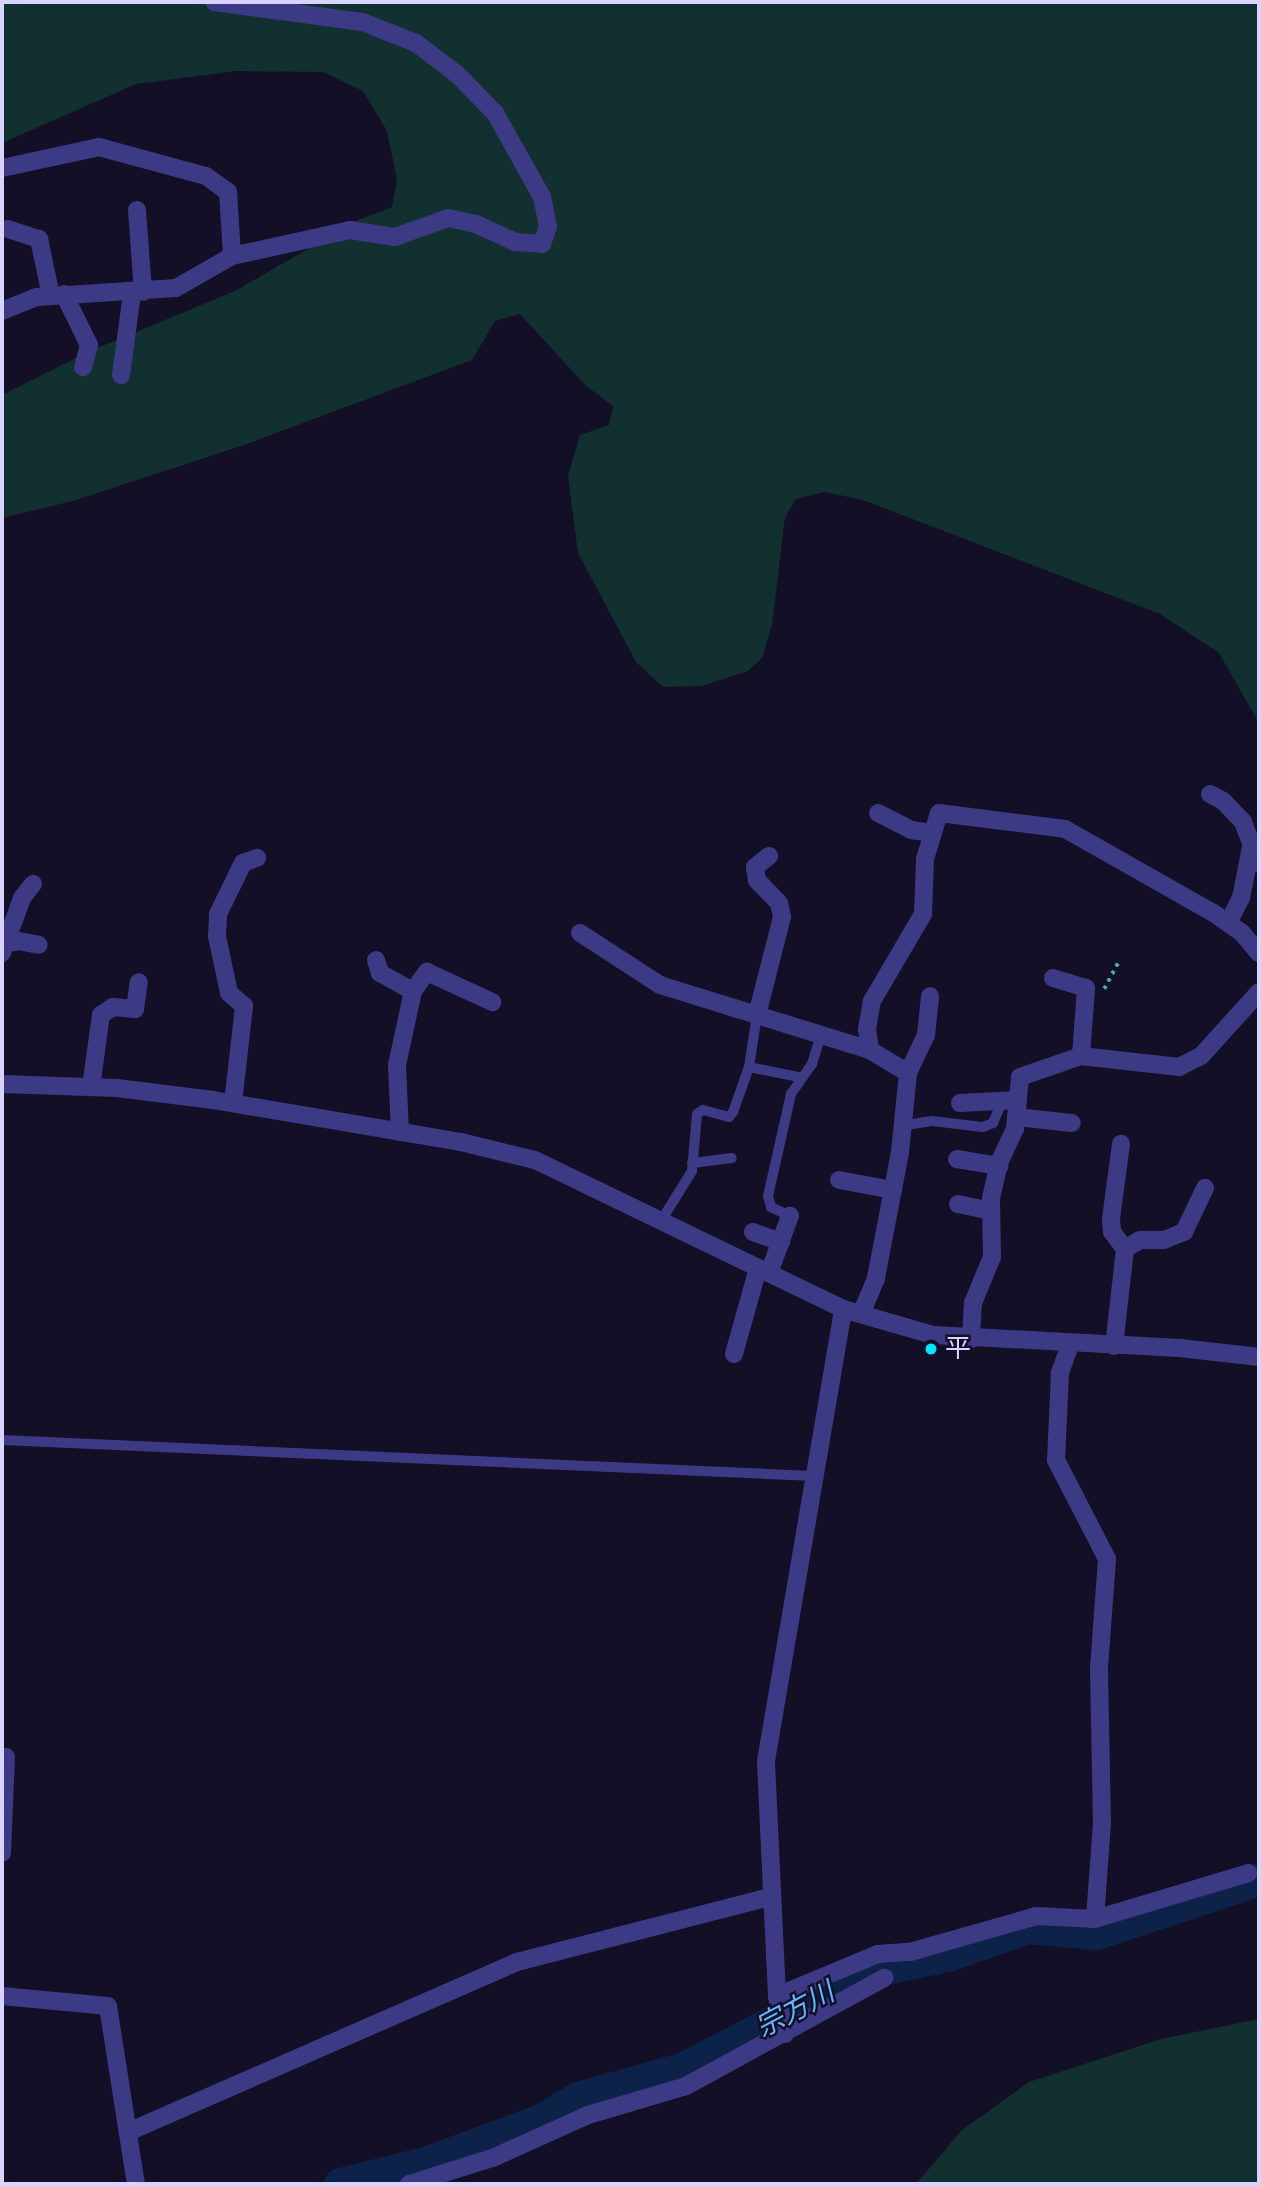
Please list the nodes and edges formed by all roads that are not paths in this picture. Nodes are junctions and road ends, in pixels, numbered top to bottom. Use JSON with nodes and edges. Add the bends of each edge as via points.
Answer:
{"nodes":[{"id":1,"x":214,"y":2,"type":"edge"},
{"id":2,"x":2,"y":169,"type":"edge"},
{"id":3,"x":137,"y":210,"type":"dead end"},
{"id":4,"x":8,"y":229,"type":"dead end"},
{"id":5,"x":232,"y":256,"type":"junction"},
{"id":6,"x":137,"y":293,"type":"junction"},
{"id":7,"x":57,"y":295,"type":"junction"},
{"id":8,"x":2,"y":311,"type":"edge"},
{"id":9,"x":83,"y":367,"type":"dead end"},
{"id":10,"x":121,"y":374,"type":"dead end"},
{"id":11,"x":1210,"y":794,"type":"dead end"},
{"id":12,"x":878,"y":813,"type":"dead end"},
{"id":13,"x":932,"y":833,"type":"junction"},
{"id":14,"x":1252,"y":845,"type":"junction"},
{"id":15,"x":769,"y":856,"type":"dead end"},
{"id":16,"x":257,"y":858,"type":"dead end"},
{"id":17,"x":1259,"y":864,"type":"edge"},
{"id":18,"x":33,"y":884,"type":"dead end"},
{"id":19,"x":1228,"y":923,"type":"junction"},
{"id":20,"x":580,"y":933,"type":"dead end"},
{"id":21,"x":39,"y":945,"type":"dead end"},
{"id":22,"x":3,"y":948,"type":"edge"},
{"id":23,"x":1259,"y":953,"type":"edge"},
{"id":24,"x":376,"y":960,"type":"dead end"},
{"id":25,"x":1053,"y":978,"type":"dead end"},
{"id":26,"x":139,"y":982,"type":"dead end"},
{"id":27,"x":413,"y":991,"type":"junction"},
{"id":28,"x":1259,"y":992,"type":"edge"},
{"id":29,"x":930,"y":996,"type":"dead end"},
{"id":30,"x":492,"y":1002,"type":"dead end"},
{"id":31,"x":757,"y":1015,"type":"junction"},
{"id":32,"x":821,"y":1035,"type":"junction"},
{"id":33,"x":870,"y":1050,"type":"junction"},
{"id":34,"x":1081,"y":1056,"type":"junction"},
{"id":35,"x":749,"y":1067,"type":"junction"},
{"id":36,"x":908,"y":1073,"type":"junction"},
{"id":37,"x":798,"y":1077,"type":"junction"},
{"id":38,"x":2,"y":1084,"type":"edge"},
{"id":39,"x":91,"y":1087,"type":"junction"},
{"id":40,"x":233,"y":1103,"type":"junction"},
{"id":41,"x":960,"y":1103,"type":"dead end"},
{"id":42,"x":1012,"y":1106,"type":"junction"},
{"id":43,"x":1072,"y":1123,"type":"dead end"},
{"id":44,"x":900,"y":1126,"type":"junction"},
{"id":45,"x":400,"y":1132,"type":"junction"},
{"id":46,"x":1121,"y":1144,"type":"dead end"},
{"id":47,"x":732,"y":1158,"type":"dead end"},
{"id":48,"x":957,"y":1159,"type":"dead end"},
{"id":49,"x":692,"y":1163,"type":"junction"},
{"id":50,"x":999,"y":1166,"type":"junction"},
{"id":51,"x":839,"y":1180,"type":"dead end"},
{"id":52,"x":1205,"y":1188,"type":"dead end"},
{"id":53,"x":893,"y":1190,"type":"junction"},
{"id":54,"x":958,"y":1204,"type":"dead end"},
{"id":55,"x":991,"y":1211,"type":"junction"},
{"id":56,"x":790,"y":1216,"type":"joint"},
{"id":57,"x":661,"y":1221,"type":"junction"},
{"id":58,"x":753,"y":1232,"type":"dead end"},
{"id":59,"x":781,"y":1242,"type":"junction"},
{"id":60,"x":1125,"y":1250,"type":"junction"},
{"id":61,"x":764,"y":1270,"type":"junction"},
{"id":62,"x":844,"y":1309,"type":"junction"},
{"id":63,"x":862,"y":1314,"type":"junction"},
{"id":64,"x":971,"y":1339,"type":"junction"},
{"id":65,"x":1070,"y":1345,"type":"junction"},
{"id":66,"x":1114,"y":1346,"type":"junction"},
{"id":67,"x":734,"y":1354,"type":"dead end"},
{"id":68,"x":1259,"y":1357,"type":"edge"},
{"id":69,"x":2,"y":1440,"type":"edge"},
{"id":70,"x":813,"y":1476,"type":"junction"},
{"id":71,"x":6,"y":1757,"type":"dead end"},
{"id":72,"x":2,"y":1853,"type":"edge"},
{"id":73,"x":1248,"y":1873,"type":"dead end"},
{"id":74,"x":771,"y":1897,"type":"junction"},
{"id":75,"x":1095,"y":1919,"type":"junction"},
{"id":76,"x":884,"y":1978,"type":"dead end"},
{"id":77,"x":2,"y":1996,"type":"edge"},
{"id":78,"x":778,"y":1999,"type":"junction"},
{"id":79,"x":784,"y":2030,"type":"junction"},
{"id":80,"x":128,"y":2132,"type":"junction"},
{"id":81,"x":136,"y":2184,"type":"edge"},
{"id":82,"x":409,"y":2184,"type":"edge"}],
"edges":[{"from":1,"to":5,"type":"street","via":[[362,22],[416,43],[458,75],[495,113],[542,197],[548,226],[542,244],[515,242],[476,224],[448,218],[395,237],[351,230]]},
{"from":2,"to":5,"type":"street","via":[[99,147],[206,176],[228,192]]},
{"from":3,"to":6,"type":"street"},
{"from":4,"to":7,"type":"street","via":[[39,239]]},
{"from":5,"to":6,"type":"street","via":[[176,288]]},
{"from":6,"to":7,"type":"street"},
{"from":6,"to":10,"type":"street"},
{"from":7,"to":8,"type":"street"},
{"from":7,"to":9,"type":"street","via":[[89,345]]},
{"from":11,"to":14,"type":"street","via":[[1243,822]]},
{"from":12,"to":13,"type":"street","via":[[891,823]]},
{"from":13,"to":19,"type":"street","via":[[939,813],[1065,830]]},
{"from":13,"to":33,"type":"street","via":[[925,859],[923,914],[872,1001],[867,1029]]},
{"from":14,"to":17,"type":"street"},
{"from":14,"to":19,"type":"street","via":[[1241,898]]},
{"from":15,"to":31,"type":"street","via":[[755,867],[757,880],[779,903],[782,917]]},
{"from":16,"to":40,"type":"street","via":[[243,863],[218,914],[217,936],[229,993],[244,1006]]},
{"from":18,"to":22,"type":"street","via":[[22,898]]},
{"from":19,"to":23,"type":"street"},
{"from":20,"to":31,"type":"street","via":[[660,985]]},
{"from":21,"to":22,"type":"street","via":[[19,941]]},
{"from":24,"to":27,"type":"street","via":[[380,972]]},
{"from":25,"to":34,"type":"street","via":[[1086,988]]},
{"from":26,"to":39,"type":"street","via":[[135,1009],[113,1007],[101,1015]]},
{"from":27,"to":30,"type":"street","via":[[426,972]]},
{"from":27,"to":45,"type":"street","via":[[397,1065]]},
{"from":28,"to":34,"type":"street","via":[[1201,1056],[1179,1067]]},
{"from":29,"to":36,"type":"street","via":[[926,1035]]},
{"from":31,"to":32,"type":"street"},
{"from":31,"to":35,"type":"lane"},
{"from":32,"to":33,"type":"street"},
{"from":32,"to":37,"type":"lane","via":[[812,1064]]},
{"from":33,"to":36,"type":"street"},
{"from":34,"to":42,"type":"street","via":[[1020,1077]]},
{"from":35,"to":37,"type":"lane"},
{"from":35,"to":49,"type":"lane","via":[[729,1117],[703,1110],[697,1114]]},
{"from":36,"to":44,"type":"street"},
{"from":37,"to":56,"type":"lane","via":[[768,1196],[771,1207]]},
{"from":38,"to":39,"type":"street"},
{"from":39,"to":40,"type":"street"},
{"from":40,"to":45,"type":"street"},
{"from":41,"to":42,"type":"street"},
{"from":42,"to":43,"type":"street"},
{"from":42,"to":44,"type":"lane","via":[[983,1127],[932,1121]]},
{"from":42,"to":50,"type":"street"},
{"from":44,"to":53,"type":"street"},
{"from":45,"to":57,"type":"street","via":[[535,1160]]},
{"from":46,"to":60,"type":"street","via":[[1111,1219],[1112,1232]]},
{"from":47,"to":49,"type":"lane"},
{"from":48,"to":50,"type":"street"},
{"from":49,"to":57,"type":"lane","via":[[692,1171]]},
{"from":50,"to":55,"type":"street"},
{"from":51,"to":53,"type":"street"},
{"from":52,"to":60,"type":"street","via":[[1184,1232],[1164,1240],[1140,1240]]},
{"from":53,"to":63,"type":"street","via":[[876,1278]]},
{"from":54,"to":55,"type":"street"},
{"from":55,"to":64,"type":"street","via":[[992,1257],[973,1303]]},
{"from":56,"to":59,"type":"street"},
{"from":57,"to":61,"type":"street"},
{"from":58,"to":59,"type":"street"},
{"from":59,"to":61,"type":"street"},
{"from":60,"to":66,"type":"street"},
{"from":61,"to":62,"type":"street"},
{"from":61,"to":67,"type":"street"},
{"from":62,"to":63,"type":"street"},
{"from":62,"to":70,"type":"street"},
{"from":63,"to":64,"type":"street","via":[[933,1335]]},
{"from":64,"to":65,"type":"street"},
{"from":65,"to":66,"type":"street"},
{"from":65,"to":75,"type":"street","via":[[1060,1373],[1056,1460],[1107,1559],[1099,1669],[1102,1823]]},
{"from":66,"to":68,"type":"street"},
{"from":69,"to":70,"type":"lane"},
{"from":70,"to":74,"type":"street","via":[[766,1761]]},
{"from":71,"to":72,"type":"street"},
{"from":73,"to":75,"type":"street"},
{"from":74,"to":78,"type":"street"},
{"from":74,"to":80,"type":"street","via":[[517,1962]]},
{"from":75,"to":78,"type":"street","via":[[1036,1916],[1009,1920],[910,1952],[877,1954]]},
{"from":76,"to":79,"type":"street"},
{"from":77,"to":80,"type":"street","via":[[108,2006]]},
{"from":78,"to":79,"type":"street"},
{"from":79,"to":82,"type":"street","via":[[686,2086],[588,2115],[495,2157]]},
{"from":80,"to":81,"type":"street"}]}
